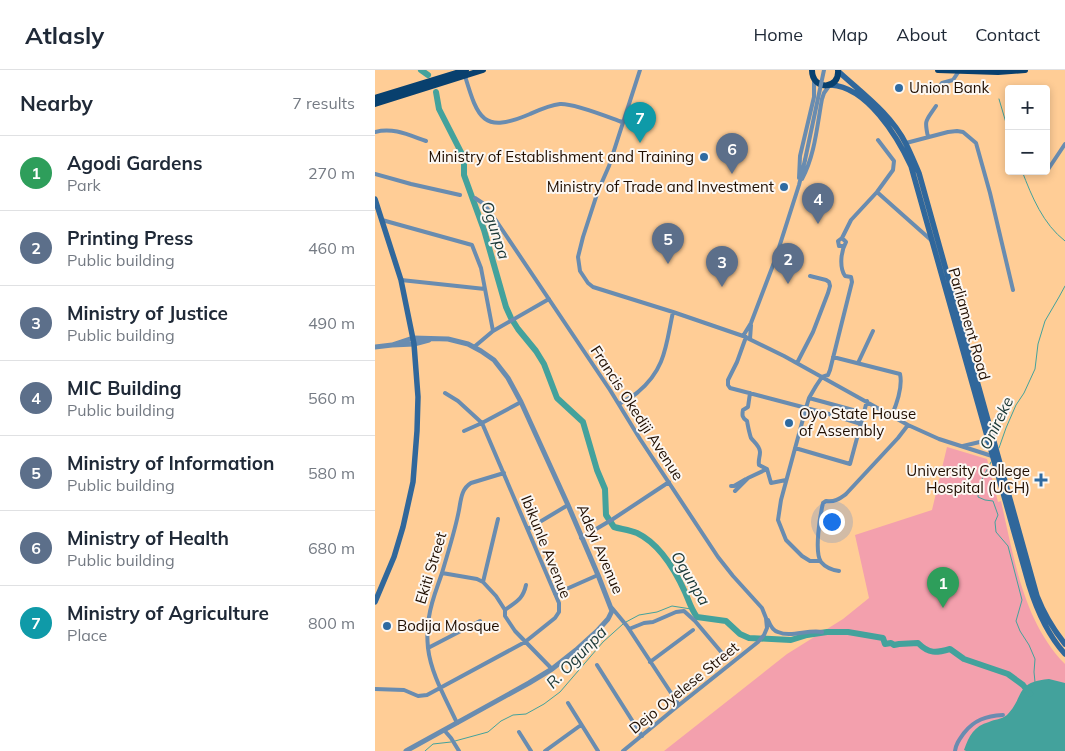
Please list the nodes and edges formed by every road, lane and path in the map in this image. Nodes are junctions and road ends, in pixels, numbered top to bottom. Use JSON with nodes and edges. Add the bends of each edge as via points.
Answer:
{"nodes":[{"id":1,"x":483,"y":70,"type":"edge"},
{"id":2,"x":640,"y":70,"type":"edge"},
{"id":3,"x":804,"y":70,"type":"edge"},
{"id":4,"x":824,"y":70,"type":"edge"},
{"id":5,"x":938,"y":70,"type":"edge"},
{"id":6,"x":1025,"y":70,"type":"edge"},
{"id":7,"x":475,"y":71,"type":"edge"},
{"id":8,"x":839,"y":71,"type":"edge"},
{"id":9,"x":961,"y":71,"type":"edge"},
{"id":10,"x":465,"y":73,"type":"edge"},
{"id":11,"x":812,"y":74,"type":"edge"},
{"id":12,"x":830,"y":85,"type":"junction"},
{"id":13,"x":416,"y":88,"type":"junction"},
{"id":14,"x":935,"y":92,"type":"dead end"},
{"id":15,"x":375,"y":98,"type":"edge"},
{"id":16,"x":375,"y":104,"type":"edge"},
{"id":17,"x":936,"y":106,"type":"dead end"},
{"id":18,"x":622,"y":122,"type":"junction"},
{"id":19,"x":375,"y":132,"type":"edge"},
{"id":20,"x":928,"y":137,"type":"junction"},
{"id":21,"x":879,"y":140,"type":"dead end"},
{"id":22,"x":426,"y":142,"type":"dead end"},
{"id":23,"x":906,"y":143,"type":"junction"},
{"id":24,"x":1065,"y":144,"type":"edge"},
{"id":25,"x":1050,"y":166,"type":"edge"},
{"id":26,"x":375,"y":174,"type":"edge"},
{"id":27,"x":799,"y":185,"type":"junction"},
{"id":28,"x":877,"y":192,"type":"junction"},
{"id":29,"x":460,"y":195,"type":"dead end"},
{"id":30,"x":475,"y":198,"type":"dead end"},
{"id":31,"x":375,"y":199,"type":"edge"},
{"id":32,"x":382,"y":220,"type":"junction"},
{"id":33,"x":935,"y":242,"type":"junction"},
{"id":34,"x":810,"y":276,"type":"dead end"},
{"id":35,"x":401,"y":280,"type":"junction"},
{"id":36,"x":485,"y":289,"type":"junction"},
{"id":37,"x":1013,"y":290,"type":"dead end"},
{"id":38,"x":549,"y":299,"type":"junction"},
{"id":39,"x":673,"y":312,"type":"junction"},
{"id":40,"x":751,"y":323,"type":"junction"},
{"id":41,"x":493,"y":331,"type":"junction"},
{"id":42,"x":873,"y":331,"type":"dead end"},
{"id":43,"x":746,"y":337,"type":"junction"},
{"id":44,"x":413,"y":341,"type":"junction"},
{"id":45,"x":474,"y":347,"type":"junction"},
{"id":46,"x":375,"y":348,"type":"edge"},
{"id":47,"x":833,"y":358,"type":"junction"},
{"id":48,"x":797,"y":363,"type":"junction"},
{"id":49,"x":858,"y":363,"type":"junction"},
{"id":50,"x":822,"y":377,"type":"junction"},
{"id":51,"x":445,"y":393,"type":"dead end"},
{"id":52,"x":750,"y":393,"type":"junction"},
{"id":53,"x":809,"y":398,"type":"junction"},
{"id":54,"x":867,"y":401,"type":"junction"},
{"id":55,"x":521,"y":402,"type":"junction"},
{"id":56,"x":619,"y":404,"type":"junction"},
{"id":57,"x":805,"y":408,"type":"junction"},
{"id":58,"x":863,"y":413,"type":"junction"},
{"id":59,"x":892,"y":415,"type":"junction"},
{"id":60,"x":482,"y":423,"type":"junction"},
{"id":61,"x":861,"y":424,"type":"junction"},
{"id":62,"x":908,"y":425,"type":"junction"},
{"id":63,"x":464,"y":431,"type":"dead end"},
{"id":64,"x":991,"y":439,"type":"junction"},
{"id":65,"x":961,"y":446,"type":"junction"},
{"id":66,"x":795,"y":448,"type":"junction"},
{"id":67,"x":995,"y":455,"type":"junction"},
{"id":68,"x":767,"y":469,"type":"junction"},
{"id":69,"x":504,"y":473,"type":"junction"},
{"id":70,"x":748,"y":478,"type":"junction"},
{"id":71,"x":786,"y":480,"type":"junction"},
{"id":72,"x":669,"y":482,"type":"junction"},
{"id":73,"x":731,"y":486,"type":"dead end"},
{"id":74,"x":735,"y":491,"type":"dead end"},
{"id":75,"x":568,"y":505,"type":"junction"},
{"id":76,"x":498,"y":519,"type":"dead end"},
{"id":77,"x":528,"y":529,"type":"junction"},
{"id":78,"x":581,"y":538,"type":"junction"},
{"id":79,"x":820,"y":561,"type":"junction"},
{"id":80,"x":839,"y":571,"type":"dead end"},
{"id":81,"x":442,"y":573,"type":"junction"},
{"id":82,"x":598,"y":575,"type":"junction"},
{"id":83,"x":483,"y":582,"type":"junction"},
{"id":84,"x":526,"y":585,"type":"dead end"},
{"id":85,"x":555,"y":594,"type":"junction"},
{"id":86,"x":375,"y":602,"type":"edge"},
{"id":87,"x":609,"y":603,"type":"junction"},
{"id":88,"x":505,"y":610,"type":"junction"},
{"id":89,"x":766,"y":618,"type":"junction"},
{"id":90,"x":480,"y":621,"type":"dead end"},
{"id":91,"x":628,"y":627,"type":"junction"},
{"id":92,"x":693,"y":630,"type":"dead end"},
{"id":93,"x":822,"y":632,"type":"dead end"},
{"id":94,"x":525,"y":642,"type":"junction"},
{"id":95,"x":1065,"y":644,"type":"edge"},
{"id":96,"x":428,"y":648,"type":"junction"},
{"id":97,"x":722,"y":653,"type":"dead end"},
{"id":98,"x":1065,"y":654,"type":"edge"},
{"id":99,"x":650,"y":662,"type":"junction"},
{"id":100,"x":597,"y":665,"type":"dead end"},
{"id":101,"x":552,"y":669,"type":"junction"},
{"id":102,"x":375,"y":688,"type":"edge"},
{"id":103,"x":441,"y":688,"type":"junction"},
{"id":104,"x":568,"y":703,"type":"dead end"},
{"id":105,"x":679,"y":705,"type":"junction"},
{"id":106,"x":1003,"y":715,"type":"dead end"},
{"id":107,"x":457,"y":723,"type":"junction"},
{"id":108,"x":581,"y":725,"type":"junction"},
{"id":109,"x":443,"y":730,"type":"junction"},
{"id":110,"x":519,"y":732,"type":"dead end"},
{"id":111,"x":642,"y":736,"type":"junction"},
{"id":112,"x":406,"y":751,"type":"edge"},
{"id":113,"x":459,"y":751,"type":"edge"},
{"id":114,"x":531,"y":751,"type":"edge"},
{"id":115,"x":545,"y":751,"type":"edge"},
{"id":116,"x":599,"y":751,"type":"edge"},
{"id":117,"x":623,"y":751,"type":"edge"},
{"id":118,"x":955,"y":751,"type":"edge"}],
"edges":[{"from":1,"to":7,"type":"highway"},
{"from":2,"to":18,"type":"street"},
{"from":3,"to":11,"type":"highway"},
{"from":4,"to":27,"type":"street","bridge":true},
{"from":5,"to":9,"type":"highway"},
{"from":6,"to":9,"type":"highway"},
{"from":7,"to":10,"type":"highway"},
{"from":8,"to":12,"type":"highway","via":[[837,80]]},
{"from":8,"to":23,"type":"main road","name":"Parliament Road","via":[[876,105]]},
{"from":9,"to":14,"type":"street"},
{"from":10,"to":13,"type":"highway"},
{"from":10,"to":18,"type":"street","via":[[476,110],[487,120],[512,120],[559,104]]},
{"from":11,"to":12,"type":"highway","via":[[816,82]]},
{"from":11,"to":27,"type":"street","via":[[815,90],[800,156]]},
{"from":12,"to":27,"type":"street","via":[[822,99],[809,164]]},
{"from":12,"to":33,"type":"main road","name":"Parliament Road","via":[[843,86],[857,94],[898,140],[914,173]]},
{"from":13,"to":15,"type":"highway"},
{"from":13,"to":16,"type":"highway"},
{"from":17,"to":20,"type":"street","via":[[925,124]]},
{"from":18,"to":39,"type":"street","via":[[583,237],[578,257],[580,271],[593,287]]},
{"from":19,"to":22,"type":"street","via":[[391,130]]},
{"from":20,"to":23,"type":"street"},
{"from":20,"to":37,"type":"street","via":[[957,131],[976,143]]},
{"from":21,"to":28,"type":"street","via":[[894,166]]},
{"from":23,"to":33,"type":"main road","name":"Parliament Road","via":[[919,174]]},
{"from":24,"to":25,"type":"street"},
{"from":26,"to":29,"type":"street"},
{"from":27,"to":40,"type":"street"},
{"from":28,"to":33,"type":"street"},
{"from":28,"to":47,"type":"street","via":[[851,220],[842,238],[846,242],[841,264],[843,274],[852,280]]},
{"from":30,"to":38,"type":"street","name":"Francis Okediji Avenue","via":[[484,204]]},
{"from":31,"to":32,"type":"main road"},
{"from":32,"to":35,"type":"main road"},
{"from":32,"to":36,"type":"street","via":[[472,245]]},
{"from":33,"to":64,"type":"main road","name":"Parliament Road"},
{"from":34,"to":48,"type":"street","via":[[829,282],[830,290]]},
{"from":35,"to":36,"type":"street"},
{"from":35,"to":44,"type":"main road"},
{"from":36,"to":41,"type":"street"},
{"from":38,"to":41,"type":"street"},
{"from":38,"to":56,"type":"street","name":"Francis Okediji Avenue"},
{"from":39,"to":43,"type":"street"},
{"from":39,"to":56,"type":"street","via":[[659,368],[637,393]]},
{"from":40,"to":43,"type":"street"},
{"from":40,"to":43,"type":"street"},
{"from":41,"to":45,"type":"street"},
{"from":42,"to":49,"type":"street"},
{"from":43,"to":48,"type":"street"},
{"from":43,"to":52,"type":"street","via":[[728,385]]},
{"from":44,"to":45,"type":"street","name":"Adeyi Avenue","via":[[448,339]]},
{"from":44,"to":46,"type":"street","name":"Adeyi Avenue"},
{"from":44,"to":86,"type":"main road","via":[[419,397],[413,482],[394,557]]},
{"from":45,"to":55,"type":"street","name":"Adeyi Avenue","via":[[493,360]]},
{"from":47,"to":49,"type":"street"},
{"from":47,"to":50,"type":"street","via":[[828,375]]},
{"from":48,"to":50,"type":"street"},
{"from":49,"to":59,"type":"street","via":[[900,374],[900,390]]},
{"from":50,"to":53,"type":"street"},
{"from":50,"to":54,"type":"street"},
{"from":51,"to":60,"type":"street","name":"Ibikunle Avenue"},
{"from":52,"to":57,"type":"street"},
{"from":52,"to":68,"type":"street","via":[[748,407],[742,415],[760,451],[759,465]]},
{"from":53,"to":57,"type":"street"},
{"from":53,"to":58,"type":"street"},
{"from":54,"to":58,"type":"street"},
{"from":54,"to":59,"type":"street"},
{"from":55,"to":60,"type":"street"},
{"from":55,"to":75,"type":"street","name":"Adeyi Avenue"},
{"from":56,"to":72,"type":"street","name":"Francis Okediji Avenue"},
{"from":57,"to":61,"type":"street"},
{"from":57,"to":66,"type":"street"},
{"from":58,"to":61,"type":"street"},
{"from":59,"to":62,"type":"street"},
{"from":60,"to":63,"type":"street"},
{"from":60,"to":69,"type":"street","name":"Ibikunle Avenue"},
{"from":61,"to":66,"type":"street","via":[[850,464]]},
{"from":62,"to":65,"type":"street"},
{"from":62,"to":79,"type":"street","via":[[846,494],[823,503],[818,536]]},
{"from":64,"to":65,"type":"street"},
{"from":64,"to":67,"type":"main road","name":"Parliament Road"},
{"from":65,"to":67,"type":"street","via":[[992,457]]},
{"from":66,"to":71,"type":"street"},
{"from":67,"to":95,"type":"main road","name":"Parliament Road","via":[[1037,596],[1055,632]]},
{"from":67,"to":98,"type":"main road","name":"Parliament Road","via":[[1036,607]]},
{"from":68,"to":70,"type":"street"},
{"from":68,"to":71,"type":"street","via":[[771,483]]},
{"from":69,"to":77,"type":"street","name":"Ibikunle Avenue"},
{"from":69,"to":81,"type":"street","name":"Ekiti Street","via":[[471,483],[465,488]]},
{"from":70,"to":73,"type":"street"},
{"from":70,"to":74,"type":"street"},
{"from":71,"to":79,"type":"street","via":[[778,520],[781,530],[786,540],[806,559]]},
{"from":72,"to":78,"type":"street"},
{"from":72,"to":89,"type":"street","name":"Francis Okediji Avenue","via":[[718,557],[762,608]]},
{"from":75,"to":77,"type":"street"},
{"from":75,"to":78,"type":"street","name":"Adeyi Avenue"},
{"from":76,"to":83,"type":"street"},
{"from":77,"to":85,"type":"street","name":"Ibikunle Avenue"},
{"from":78,"to":82,"type":"street","name":"Adeyi Avenue"},
{"from":79,"to":80,"type":"street"},
{"from":81,"to":83,"type":"street"},
{"from":81,"to":96,"type":"street","name":"Ekiti Street","via":[[431,605]]},
{"from":82,"to":85,"type":"street"},
{"from":82,"to":87,"type":"street","name":"Adeyi Avenue"},
{"from":83,"to":88,"type":"street"},
{"from":84,"to":88,"type":"street","via":[[519,600]]},
{"from":85,"to":94,"type":"street","name":"Ibikunle Avenue","via":[[559,612]]},
{"from":87,"to":91,"type":"street"},
{"from":87,"to":101,"type":"street","name":"Adeyi Avenue","via":[[612,611],[608,619]]},
{"from":88,"to":94,"type":"street","via":[[508,622]]},
{"from":89,"to":93,"type":"street","name":"Francis Okediji Avenue","via":[[777,632]]},
{"from":89,"to":105,"type":"street","name":"Dejo Oyelese Street","via":[[767,628],[759,642]]},
{"from":90,"to":96,"type":"street"},
{"from":91,"to":97,"type":"street","via":[[684,611]]},
{"from":91,"to":99,"type":"street"},
{"from":92,"to":99,"type":"street"},
{"from":94,"to":101,"type":"street"},
{"from":94,"to":103,"type":"street","name":"Ibikunle Avenue"},
{"from":96,"to":103,"type":"street","name":"Ekiti Street"},
{"from":99,"to":105,"type":"street"},
{"from":100,"to":111,"type":"street"},
{"from":101,"to":107,"type":"street","name":"Adeyi Avenue"},
{"from":102,"to":103,"type":"street","name":"Ibikunle Avenue","via":[[403,690],[422,696]]},
{"from":103,"to":107,"type":"street","name":"Ekiti Street"},
{"from":104,"to":108,"type":"street"},
{"from":105,"to":111,"type":"street","name":"Dejo Oyelese Street"},
{"from":106,"to":118,"type":"street","via":[[981,718],[970,726],[956,744]]},
{"from":107,"to":109,"type":"street","name":"Adeyi Avenue"},
{"from":108,"to":115,"type":"street"},
{"from":108,"to":116,"type":"street"},
{"from":109,"to":112,"type":"street","name":"Adeyi Avenue"},
{"from":109,"to":113,"type":"street"},
{"from":110,"to":114,"type":"street"},
{"from":111,"to":117,"type":"street","name":"Dejo Oyelese Street"}]}
